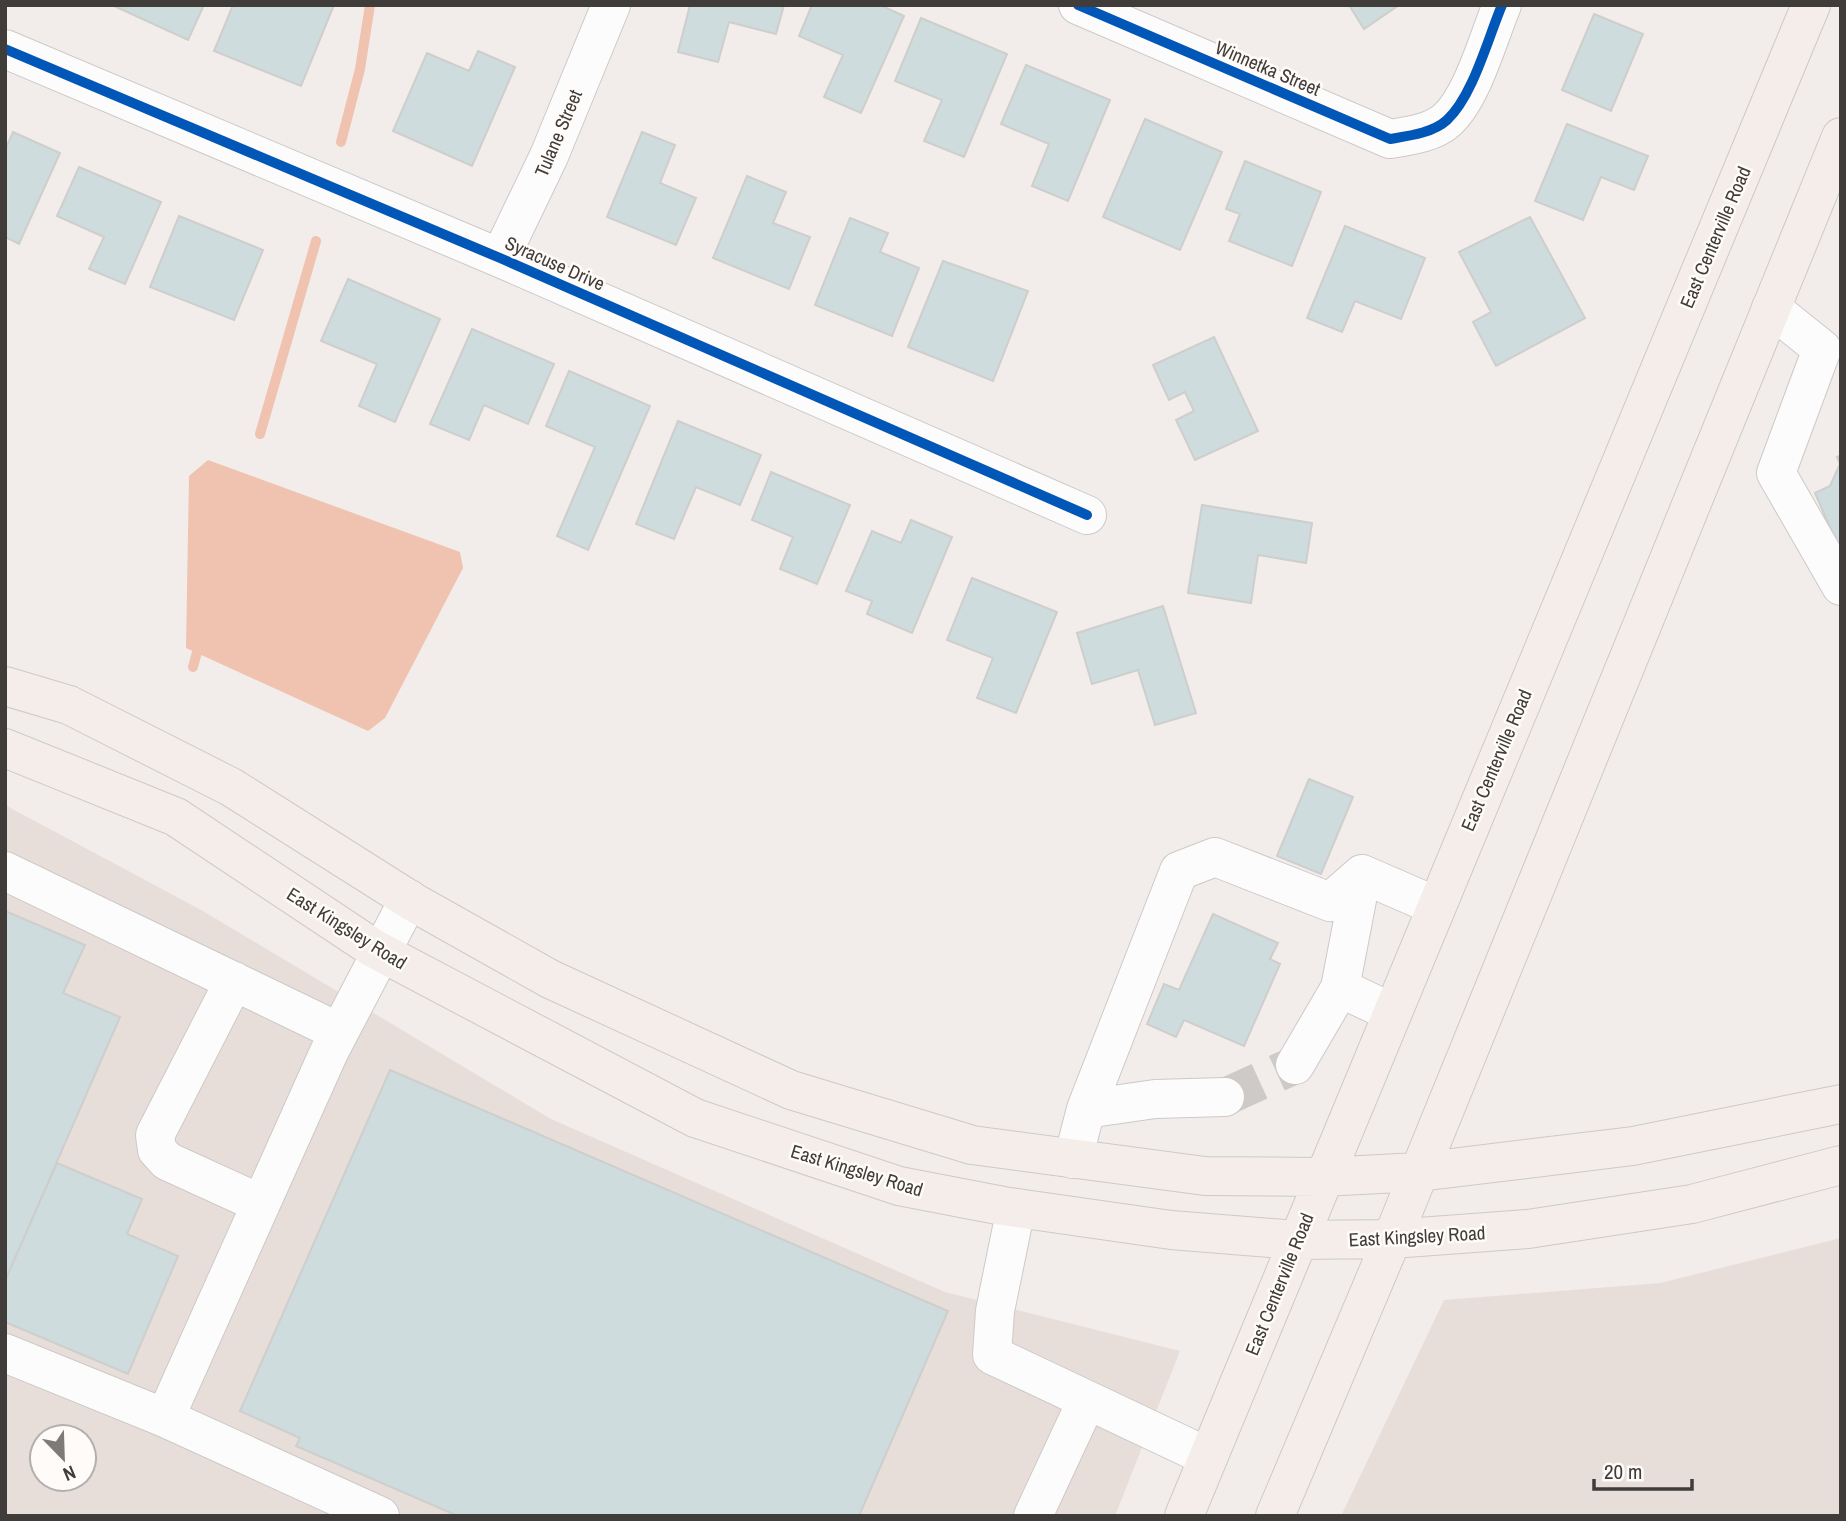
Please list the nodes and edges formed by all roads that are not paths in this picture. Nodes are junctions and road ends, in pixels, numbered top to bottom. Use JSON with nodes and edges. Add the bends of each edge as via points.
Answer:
{"nodes":[{"id":1,"x":611,"y":5,"type":"edge"},
{"id":2,"x":1078,"y":5,"type":"edge"},
{"id":3,"x":1502,"y":5,"type":"edge"},
{"id":4,"x":1811,"y":5,"type":"edge"},
{"id":5,"x":5,"y":49,"type":"edge"},
{"id":6,"x":1841,"y":137,"type":"edge"},
{"id":7,"x":500,"y":258,"type":"junction"},
{"id":8,"x":1771,"y":308,"type":"junction"},
{"id":9,"x":1087,"y":515,"type":"dead end"},
{"id":10,"x":1841,"y":586,"type":"edge"},
{"id":11,"x":5,"y":687,"type":"edge"},
{"id":12,"x":5,"y":748,"type":"edge"},
{"id":13,"x":5,"y":871,"type":"edge"},
{"id":14,"x":1362,"y":874,"type":"junction"},
{"id":15,"x":409,"y":899,"type":"junction"},
{"id":16,"x":1436,"y":906,"type":"junction"},
{"id":17,"x":380,"y":951,"type":"junction"},
{"id":18,"x":234,"y":981,"type":"junction"},
{"id":19,"x":1339,"y":988,"type":"junction"},
{"id":20,"x":1391,"y":1012,"type":"junction"},
{"id":21,"x":339,"y":1032,"type":"junction"},
{"id":22,"x":1295,"y":1065,"type":"tunnel mouth"},
{"id":23,"x":1225,"y":1097,"type":"tunnel mouth"},
{"id":24,"x":1841,"y":1104,"type":"edge"},
{"id":25,"x":1086,"y":1109,"type":"junction"},
{"id":26,"x":1073,"y":1159,"type":"junction"},
{"id":27,"x":1841,"y":1165,"type":"edge"},
{"id":28,"x":1419,"y":1172,"type":"junction"},
{"id":29,"x":1322,"y":1177,"type":"junction"},
{"id":30,"x":261,"y":1204,"type":"junction"},
{"id":31,"x":1016,"y":1208,"type":"junction"},
{"id":32,"x":1392,"y":1239,"type":"junction"},
{"id":33,"x":1296,"y":1240,"type":"junction"},
{"id":34,"x":5,"y":1353,"type":"edge"},
{"id":35,"x":1087,"y":1400,"type":"junction"},
{"id":36,"x":165,"y":1419,"type":"junction"},
{"id":37,"x":1208,"y":1457,"type":"junction"},
{"id":38,"x":380,"y":1516,"type":"edge"},
{"id":39,"x":1033,"y":1516,"type":"edge"},
{"id":40,"x":1184,"y":1516,"type":"edge"},
{"id":41,"x":1275,"y":1516,"type":"edge"}],
"edges":[{"from":1,"to":7,"type":"street","name":"Tulane Street","via":[[549,156]]},
{"from":2,"to":3,"type":"street","name":"Winnetka Street","via":[[1390,139],[1415,135],[1446,121],[1466,92]]},
{"from":4,"to":16,"type":"main road","name":"East Centerville Road"},
{"from":5,"to":7,"type":"street","name":"Syracuse Drive"},
{"from":6,"to":8,"type":"main road"},
{"from":7,"to":9,"type":"street","name":"Syracuse Drive"},
{"from":8,"to":10,"type":"street","via":[[1822,349],[1776,473]]},
{"from":8,"to":28,"type":"main road"},
{"from":11,"to":15,"type":"main road","via":[[69,705],[231,787]]},
{"from":12,"to":17,"type":"main road","name":"East Kingsley Road","via":[[176,817]]},
{"from":13,"to":18,"type":"street"},
{"from":14,"to":16,"type":"street"},
{"from":14,"to":19,"type":"street"},
{"from":14,"to":25,"type":"street","via":[[1330,902],[1215,857],[1179,871]]},
{"from":15,"to":17,"type":"street"},
{"from":15,"to":26,"type":"main road","via":[[550,979],[791,1090],[972,1145]]},
{"from":16,"to":20,"type":"main road","name":"East Centerville Road"},
{"from":17,"to":21,"type":"street"},
{"from":17,"to":31,"type":"main road","name":"East Kingsley Road","via":[[695,1118],[899,1186]]},
{"from":18,"to":21,"type":"street"},
{"from":18,"to":30,"type":"street","via":[[155,1135],[157,1150],[167,1161]]},
{"from":19,"to":20,"type":"street"},
{"from":19,"to":22,"type":"street"},
{"from":20,"to":29,"type":"main road","name":"East Centerville Road"},
{"from":21,"to":30,"type":"street"},
{"from":23,"to":25,"type":"street","via":[[1155,1099]]},
{"from":24,"to":28,"type":"main road","via":[[1633,1146]]},
{"from":25,"to":26,"type":"street"},
{"from":26,"to":29,"type":"main road","via":[[1205,1176]]},
{"from":27,"to":32,"type":"main road","name":"East Kingsley Road","via":[[1692,1204],[1528,1230]]},
{"from":28,"to":29,"type":"main road"},
{"from":28,"to":32,"type":"main road"},
{"from":29,"to":33,"type":"main road","name":"East Centerville Road"},
{"from":30,"to":36,"type":"street"},
{"from":31,"to":33,"type":"main road","name":"East Kingsley Road","via":[[1171,1230]]},
{"from":31,"to":35,"type":"street","via":[[995,1311],[992,1355]]},
{"from":32,"to":33,"type":"main road","name":"East Kingsley Road"},
{"from":32,"to":41,"type":"main road"},
{"from":33,"to":37,"type":"main road","name":"East Centerville Road"},
{"from":34,"to":36,"type":"street"},
{"from":35,"to":37,"type":"street"},
{"from":35,"to":39,"type":"street"},
{"from":36,"to":38,"type":"street"},
{"from":37,"to":40,"type":"main road","name":"East Centerville Road"}]}
